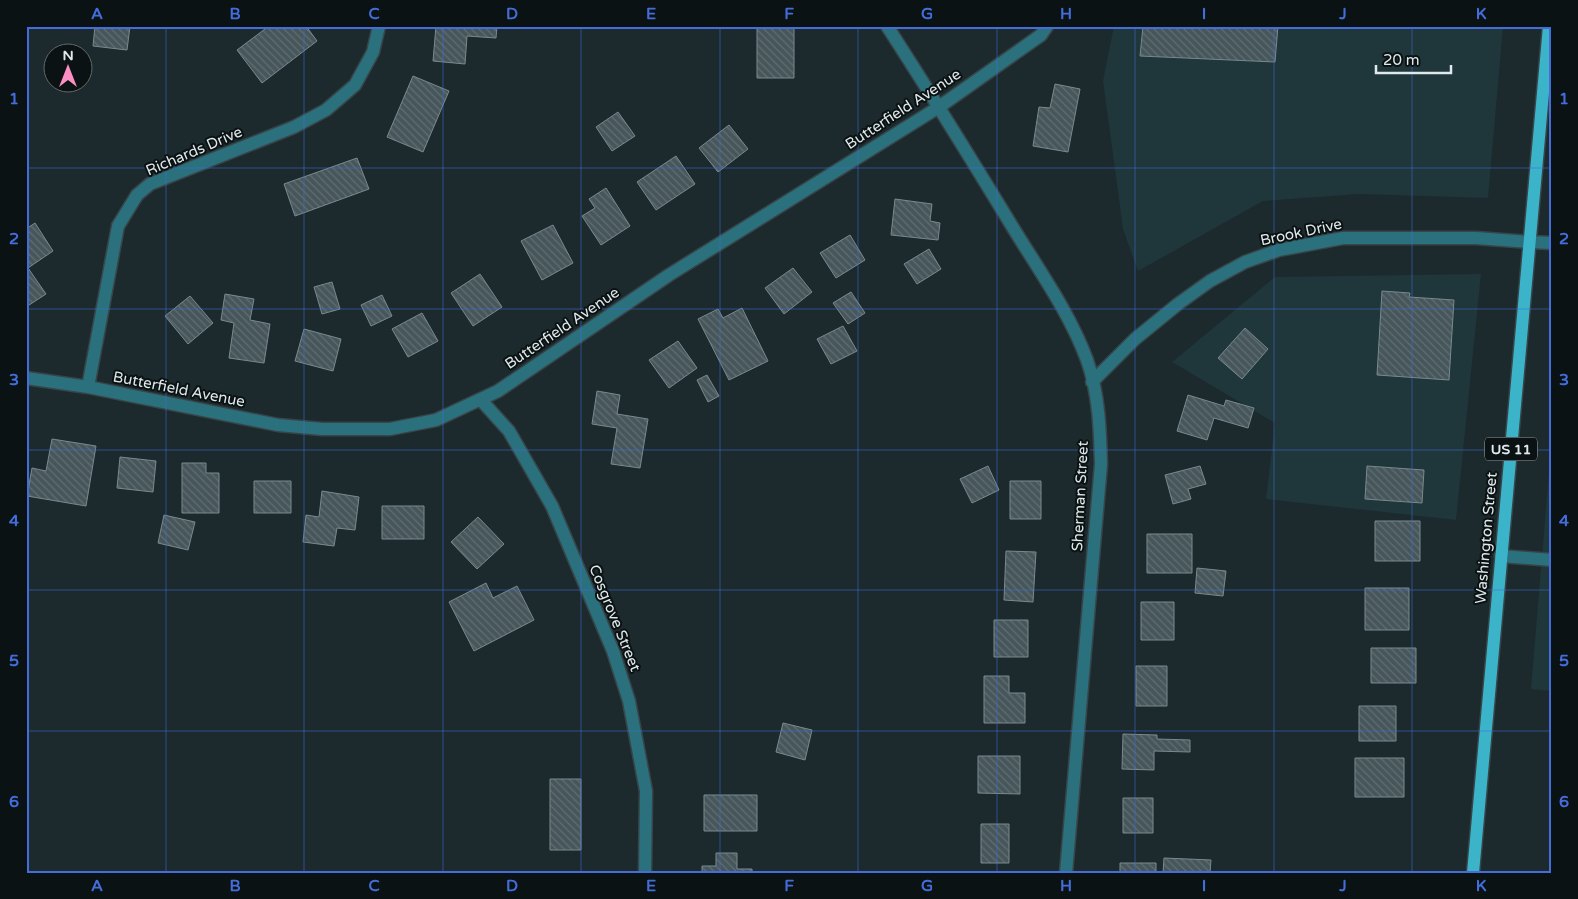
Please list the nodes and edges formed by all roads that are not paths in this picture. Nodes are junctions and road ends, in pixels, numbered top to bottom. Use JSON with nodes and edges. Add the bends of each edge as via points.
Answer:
{"nodes":[{"id":1,"x":379,"y":26,"type":"edge"},
{"id":2,"x":887,"y":26,"type":"edge"},
{"id":3,"x":1047,"y":26,"type":"edge"},
{"id":4,"x":1549,"y":26,"type":"edge"},
{"id":5,"x":940,"y":107,"type":"junction"},
{"id":6,"x":1529,"y":242,"type":"junction"},
{"id":7,"x":1552,"y":243,"type":"edge"},
{"id":8,"x":26,"y":378,"type":"edge"},
{"id":9,"x":1092,"y":382,"type":"junction"},
{"id":10,"x":88,"y":387,"type":"junction"},
{"id":11,"x":481,"y":400,"type":"junction"},
{"id":12,"x":1501,"y":556,"type":"junction"},
{"id":13,"x":1552,"y":560,"type":"edge"},
{"id":14,"x":644,"y":873,"type":"edge"},
{"id":15,"x":1066,"y":873,"type":"edge"},
{"id":16,"x":1473,"y":873,"type":"edge"}],
"edges":[{"from":1,"to":10,"type":"street","name":"Richards Drive","via":[[373,52],[355,85],[326,110],[294,127],[150,184],[137,195],[118,226]]},
{"from":2,"to":5,"type":"street","name":"Sherman Street"},
{"from":3,"to":5,"type":"street","name":"Butterfield Avenue","via":[[1041,35]]},
{"from":4,"to":6,"type":"main road","name":"Washington Street","number":"US 11"},
{"from":5,"to":9,"type":"street","name":"Sherman Street","via":[[1067,315],[1087,360]]},
{"from":5,"to":11,"type":"street","name":"Butterfield Avenue","via":[[669,275]]},
{"from":6,"to":7,"type":"street","name":"Brook Drive"},
{"from":6,"to":9,"type":"street","name":"Brook Drive","via":[[1476,238],[1343,238],[1279,250],[1245,262],[1210,281],[1135,339]]},
{"from":6,"to":12,"type":"main road","name":"Washington Street","number":"US 11"},
{"from":8,"to":10,"type":"street","name":"Butterfield Avenue"},
{"from":9,"to":15,"type":"street","name":"Sherman Street","via":[[1099,415],[1101,464]]},
{"from":10,"to":11,"type":"street","name":"Butterfield Avenue","via":[[278,425],[322,429],[390,429],[436,420]]},
{"from":11,"to":14,"type":"street","name":"Cosgrove Street","via":[[509,431],[552,506],[614,651],[629,701],[646,791]]},
{"from":12,"to":13,"type":"street"},
{"from":12,"to":16,"type":"main road","name":"Washington Street","number":"US 11"}]}
